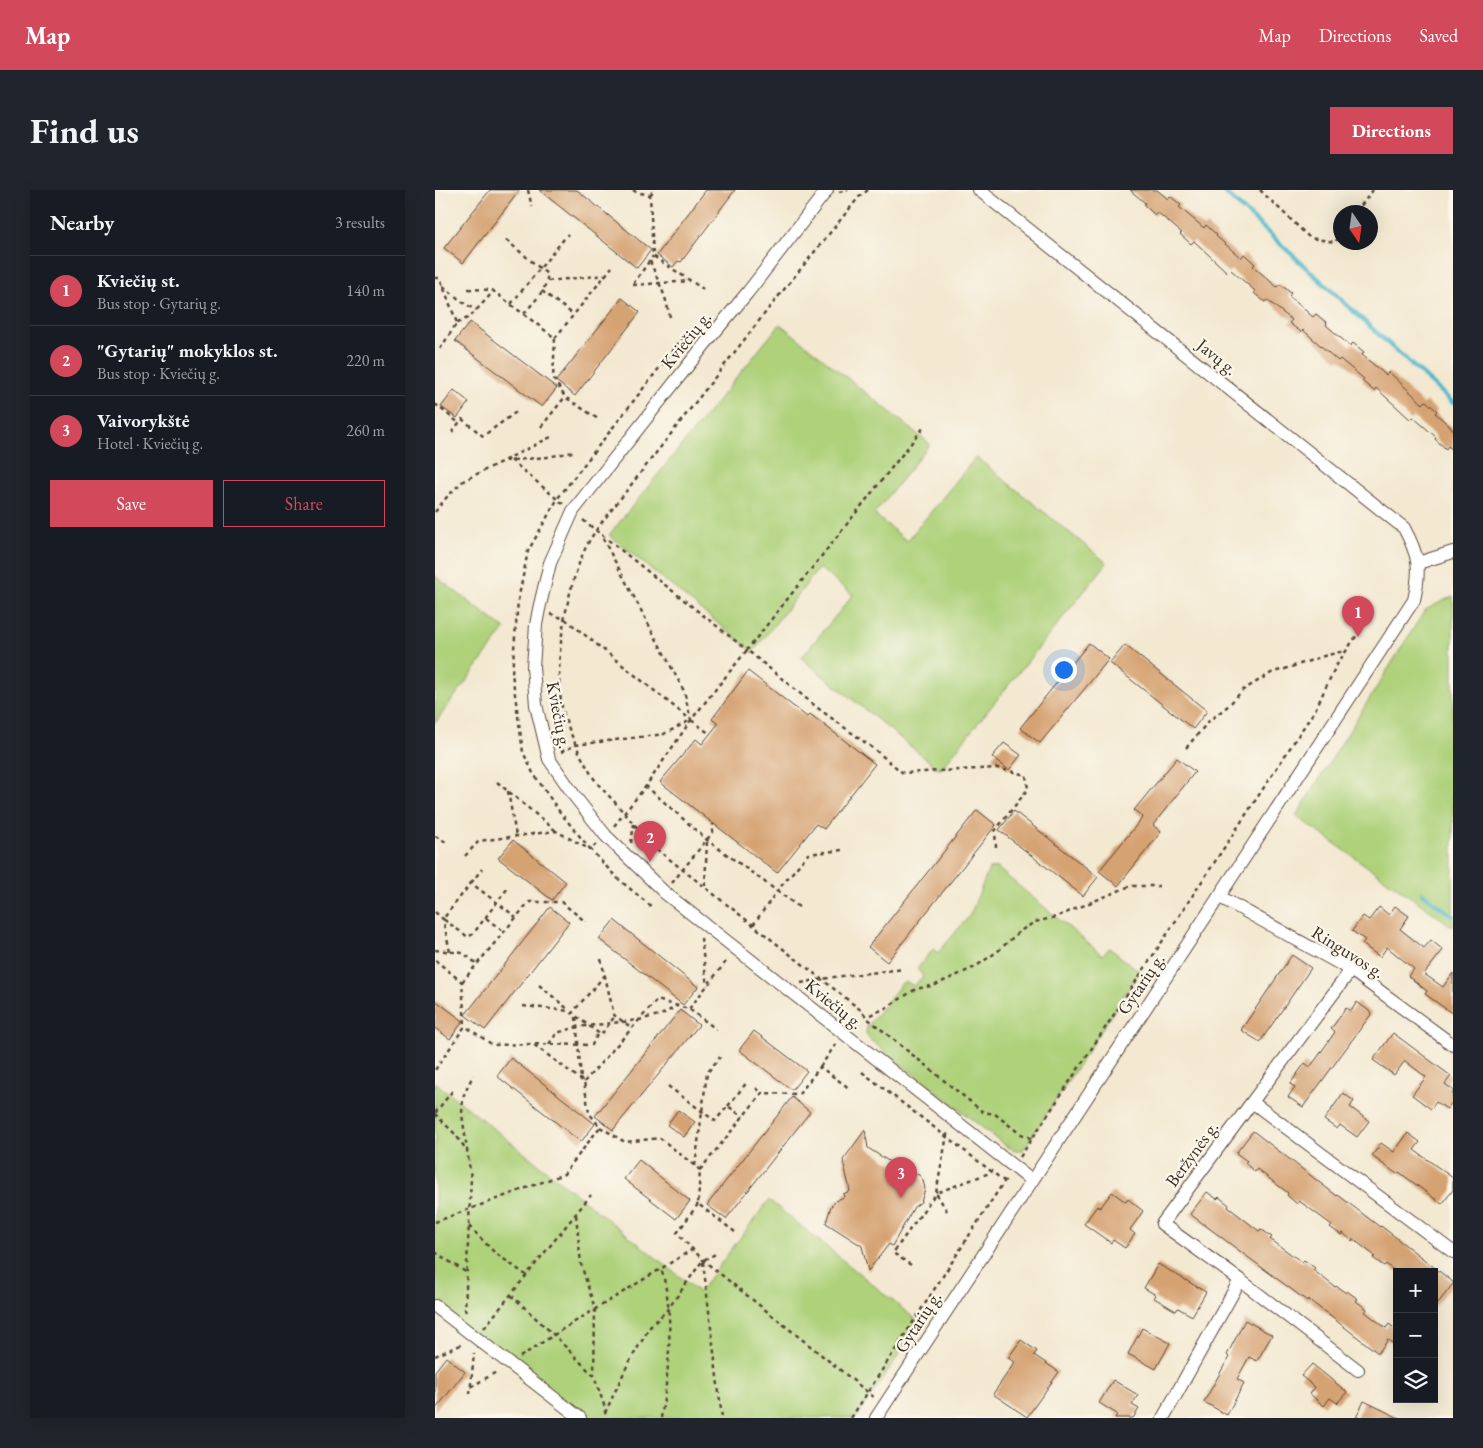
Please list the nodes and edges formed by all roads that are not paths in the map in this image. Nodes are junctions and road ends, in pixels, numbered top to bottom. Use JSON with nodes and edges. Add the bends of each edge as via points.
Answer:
{"nodes":[{"id":1,"x":827,"y":190,"type":"edge"},
{"id":2,"x":979,"y":190,"type":"edge"},
{"id":3,"x":1453,"y":552,"type":"edge"},
{"id":4,"x":1418,"y":563,"type":"junction"},
{"id":5,"x":1220,"y":897,"type":"junction"},
{"id":6,"x":1351,"y":970,"type":"junction"},
{"id":7,"x":1453,"y":1045,"type":"edge"},
{"id":8,"x":1252,"y":1102,"type":"junction"},
{"id":9,"x":1032,"y":1181,"type":"junction"},
{"id":10,"x":1453,"y":1252,"type":"edge"},
{"id":11,"x":1240,"y":1280,"type":"junction"},
{"id":12,"x":435,"y":1306,"type":"edge"},
{"id":13,"x":1358,"y":1370,"type":"dead end"},
{"id":14,"x":580,"y":1418,"type":"edge"},
{"id":15,"x":877,"y":1418,"type":"edge"},
{"id":16,"x":1163,"y":1418,"type":"edge"}],
"edges":[{"from":1,"to":9,"type":"street","name":"Kviečių g.","via":[[573,511],[550,563],[535,625],[533,667],[536,705],[549,759],[606,836],[665,893]]},
{"from":2,"to":4,"type":"street","name":"Javų g.","via":[[1404,528],[1415,548]]},
{"from":3,"to":4,"type":"street"},
{"from":4,"to":5,"type":"street","name":"Gytarių g.","via":[[1415,600]]},
{"from":5,"to":6,"type":"street","name":"Ringuvos g."},
{"from":5,"to":9,"type":"street","name":"Gytarių g."},
{"from":6,"to":7,"type":"street","name":"Ringuvos g."},
{"from":6,"to":8,"type":"street"},
{"from":8,"to":10,"type":"street"},
{"from":8,"to":11,"type":"street","name":"Beržynės g.","via":[[1162,1224]]},
{"from":9,"to":15,"type":"street","name":"Gytarių g."},
{"from":11,"to":13,"type":"street"},
{"from":11,"to":16,"type":"street"},
{"from":12,"to":14,"type":"street"}]}
